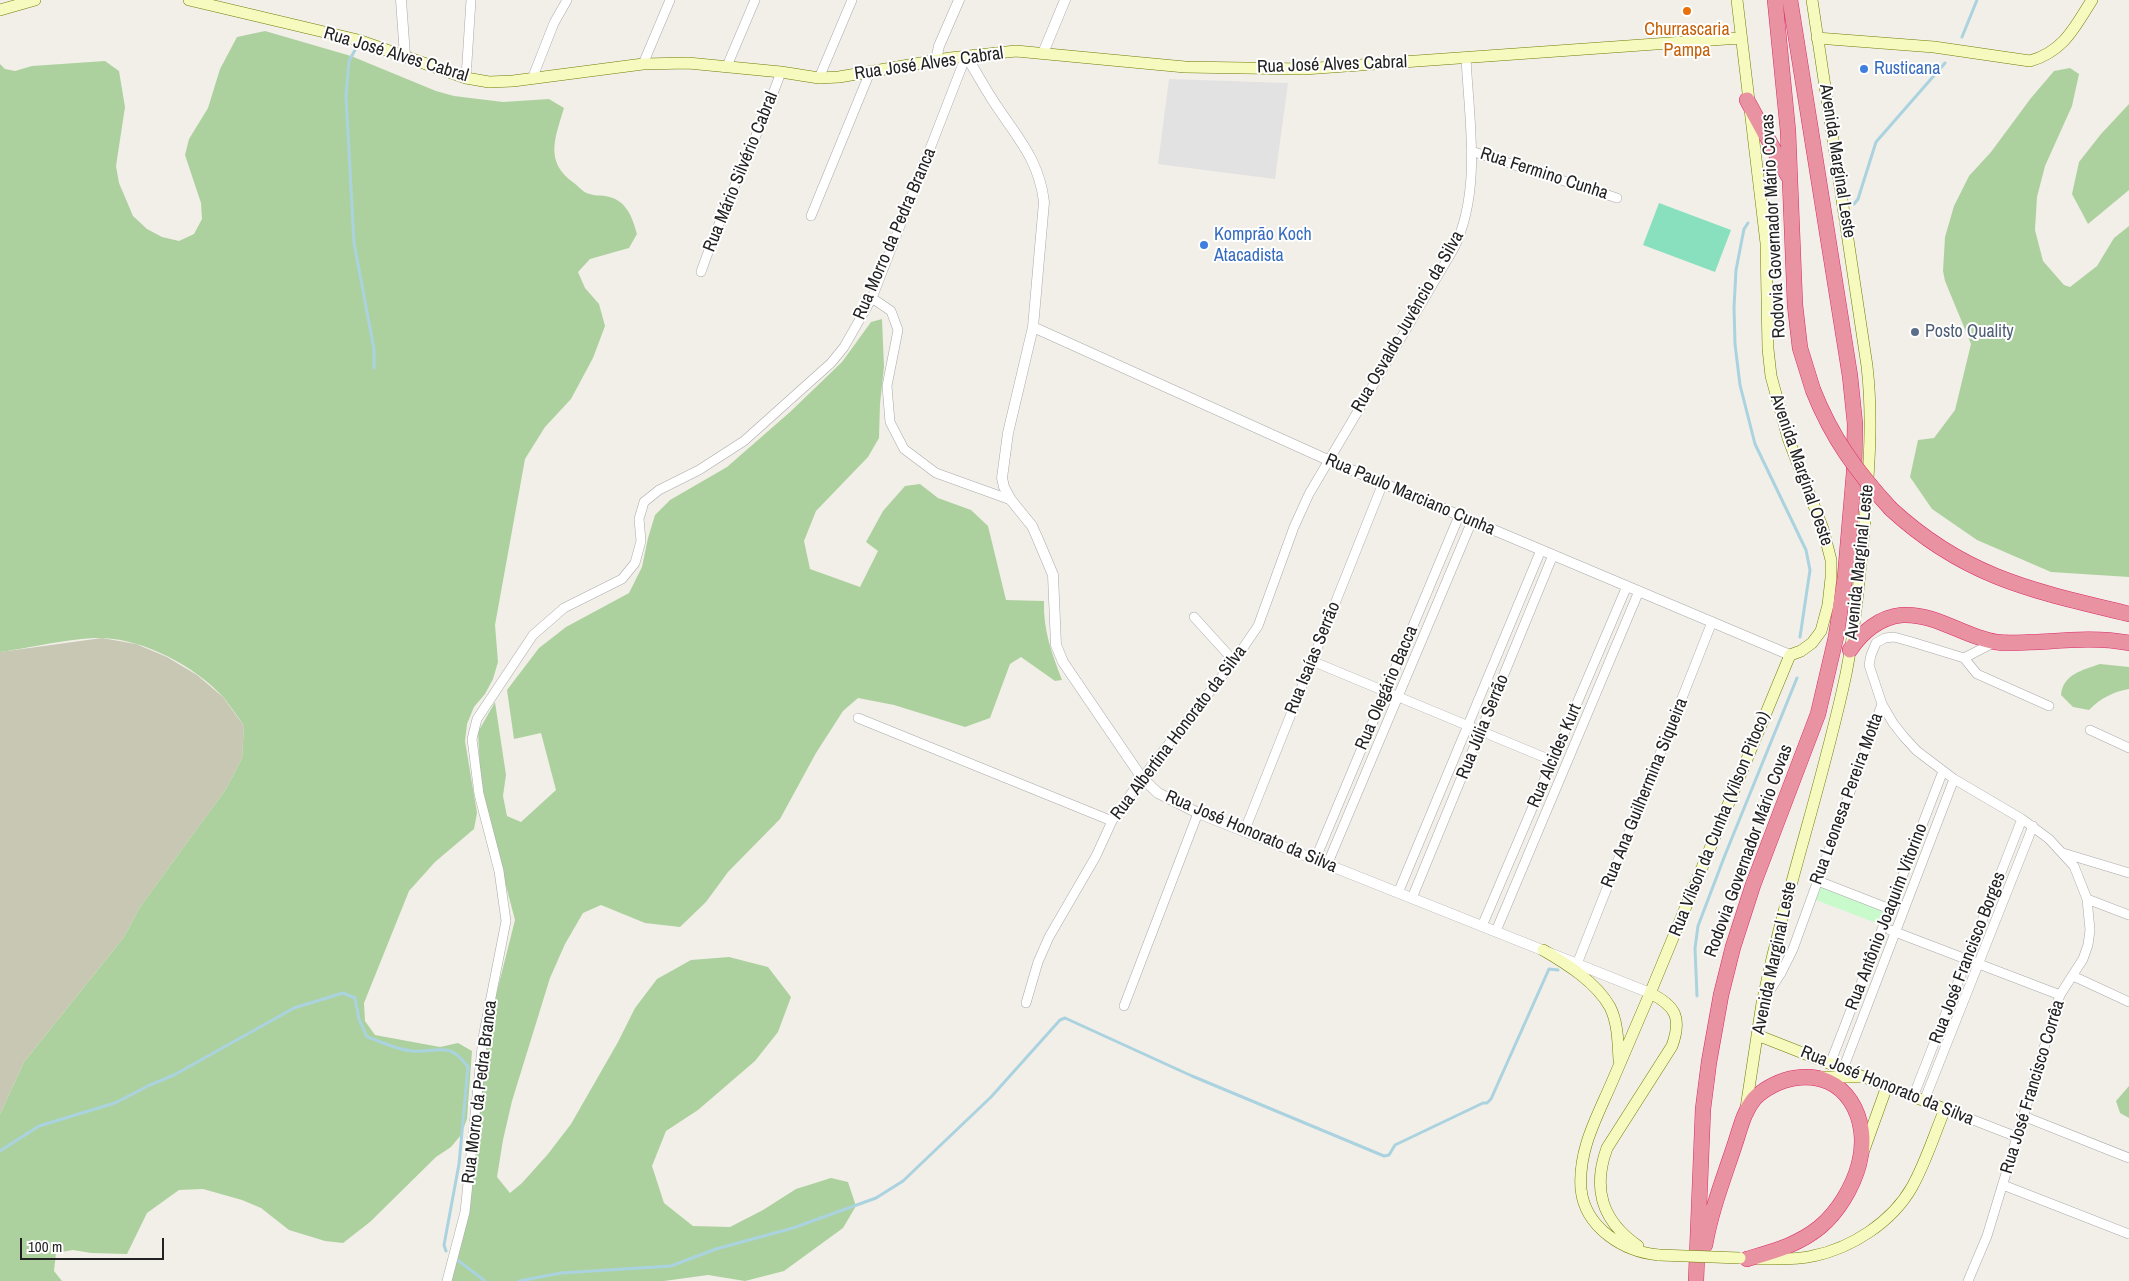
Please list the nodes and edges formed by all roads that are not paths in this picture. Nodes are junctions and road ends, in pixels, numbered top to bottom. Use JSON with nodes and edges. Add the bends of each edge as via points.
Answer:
{"nodes":[{"id":1,"x":35,"y":0,"type":"edge"},
{"id":2,"x":189,"y":0,"type":"edge"},
{"id":3,"x":401,"y":0,"type":"edge"},
{"id":4,"x":471,"y":0,"type":"edge"},
{"id":5,"x":567,"y":0,"type":"edge"},
{"id":6,"x":670,"y":0,"type":"edge"},
{"id":7,"x":755,"y":0,"type":"edge"},
{"id":8,"x":852,"y":0,"type":"edge"},
{"id":9,"x":959,"y":0,"type":"edge"},
{"id":10,"x":1066,"y":0,"type":"edge"},
{"id":11,"x":1736,"y":0,"type":"edge"},
{"id":12,"x":1775,"y":0,"type":"edge"},
{"id":13,"x":1790,"y":0,"type":"edge"},
{"id":14,"x":1812,"y":0,"type":"edge"},
{"id":15,"x":2092,"y":0,"type":"edge"},
{"id":16,"x":0,"y":10,"type":"edge"},
{"id":17,"x":1740,"y":38,"type":"junction"},
{"id":18,"x":1817,"y":38,"type":"junction"},
{"id":19,"x":1043,"y":53,"type":"junction"},
{"id":20,"x":405,"y":56,"type":"junction"},
{"id":21,"x":966,"y":56,"type":"junction"},
{"id":22,"x":1466,"y":58,"type":"junction"},
{"id":23,"x":936,"y":60,"type":"junction"},
{"id":24,"x":643,"y":64,"type":"junction"},
{"id":25,"x":727,"y":66,"type":"junction"},
{"id":26,"x":781,"y":72,"type":"junction"},
{"id":27,"x":870,"y":72,"type":"junction"},
{"id":28,"x":466,"y":78,"type":"junction"},
{"id":29,"x":819,"y":78,"type":"junction"},
{"id":30,"x":532,"y":79,"type":"junction"},
{"id":31,"x":1747,"y":100,"type":"junction"},
{"id":32,"x":1471,"y":151,"type":"junction"},
{"id":33,"x":1791,"y":182,"type":"junction"},
{"id":34,"x":1617,"y":198,"type":"dead end"},
{"id":35,"x":811,"y":216,"type":"dead end"},
{"id":36,"x":701,"y":272,"type":"dead end"},
{"id":37,"x":872,"y":298,"type":"junction"},
{"id":38,"x":1033,"y":327,"type":"junction"},
{"id":39,"x":1328,"y":460,"type":"junction"},
{"id":40,"x":1383,"y":484,"type":"junction"},
{"id":41,"x":1011,"y":500,"type":"junction"},
{"id":42,"x":1460,"y":516,"type":"junction"},
{"id":43,"x":1472,"y":521,"type":"junction"},
{"id":44,"x":1541,"y":550,"type":"junction"},
{"id":45,"x":1553,"y":555,"type":"junction"},
{"id":46,"x":1627,"y":586,"type":"junction"},
{"id":47,"x":1639,"y":591,"type":"junction"},
{"id":48,"x":2129,"y":614,"type":"edge"},
{"id":49,"x":1194,"y":617,"type":"dead end"},
{"id":50,"x":1712,"y":622,"type":"junction"},
{"id":51,"x":1995,"y":642,"type":"junction"},
{"id":52,"x":2129,"y":643,"type":"edge"},
{"id":53,"x":1850,"y":650,"type":"junction"},
{"id":54,"x":1790,"y":655,"type":"junction"},
{"id":55,"x":1964,"y":658,"type":"junction"},
{"id":56,"x":1234,"y":661,"type":"junction"},
{"id":57,"x":1312,"y":661,"type":"junction"},
{"id":58,"x":1386,"y":692,"type":"junction"},
{"id":59,"x":1398,"y":697,"type":"junction"},
{"id":60,"x":1882,"y":704,"type":"junction"},
{"id":61,"x":2049,"y":706,"type":"dead end"},
{"id":62,"x":858,"y":718,"type":"dead end"},
{"id":63,"x":1468,"y":725,"type":"junction"},
{"id":64,"x":2090,"y":730,"type":"dead end"},
{"id":65,"x":1481,"y":731,"type":"junction"},
{"id":66,"x":2129,"y":748,"type":"edge"},
{"id":67,"x":1555,"y":757,"type":"junction"},
{"id":68,"x":1569,"y":758,"type":"junction"},
{"id":69,"x":1943,"y":771,"type":"junction"},
{"id":70,"x":1142,"y":778,"type":"junction"},
{"id":71,"x":1954,"y":778,"type":"junction"},
{"id":72,"x":1436,"y":802,"type":"junction"},
{"id":73,"x":1449,"y":808,"type":"junction"},
{"id":74,"x":1198,"y":813,"type":"junction"},
{"id":75,"x":2022,"y":819,"type":"junction"},
{"id":76,"x":1112,"y":821,"type":"junction"},
{"id":77,"x":2033,"y":826,"type":"junction"},
{"id":78,"x":1244,"y":832,"type":"junction"},
{"id":79,"x":2063,"y":853,"type":"junction"},
{"id":80,"x":1315,"y":860,"type":"junction"},
{"id":81,"x":1327,"y":865,"type":"junction"},
{"id":82,"x":2129,"y":874,"type":"edge"},
{"id":83,"x":1818,"y":881,"type":"junction"},
{"id":84,"x":1398,"y":893,"type":"junction"},
{"id":85,"x":1412,"y":898,"type":"junction"},
{"id":86,"x":2088,"y":899,"type":"junction"},
{"id":87,"x":1890,"y":909,"type":"junction"},
{"id":88,"x":2129,"y":915,"type":"edge"},
{"id":89,"x":1482,"y":926,"type":"junction"},
{"id":90,"x":1883,"y":927,"type":"junction"},
{"id":91,"x":1496,"y":931,"type":"junction"},
{"id":92,"x":1895,"y":932,"type":"junction"},
{"id":93,"x":1543,"y":950,"type":"joint"},
{"id":94,"x":1967,"y":959,"type":"junction"},
{"id":95,"x":1979,"y":964,"type":"junction"},
{"id":96,"x":1577,"y":968,"type":"junction"},
{"id":97,"x":2073,"y":976,"type":"junction"},
{"id":98,"x":1650,"y":992,"type":"junction"},
{"id":99,"x":2060,"y":996,"type":"junction"},
{"id":100,"x":2129,"y":1002,"type":"edge"},
{"id":101,"x":1026,"y":1003,"type":"dead end"},
{"id":102,"x":1762,"y":1003,"type":"junction"},
{"id":103,"x":1124,"y":1006,"type":"dead end"},
{"id":104,"x":1757,"y":1035,"type":"junction"},
{"id":105,"x":1620,"y":1064,"type":"junction"},
{"id":106,"x":1830,"y":1064,"type":"junction"},
{"id":107,"x":1843,"y":1069,"type":"junction"},
{"id":108,"x":1806,"y":1076,"type":"junction"},
{"id":109,"x":1865,"y":1077,"type":"junction"},
{"id":110,"x":1887,"y":1086,"type":"junction"},
{"id":111,"x":1919,"y":1099,"type":"junction"},
{"id":112,"x":1944,"y":1109,"type":"junction"},
{"id":113,"x":2023,"y":1116,"type":"junction"},
{"id":114,"x":1744,"y":1117,"type":"junction"},
{"id":115,"x":2016,"y":1137,"type":"junction"},
{"id":116,"x":2129,"y":1158,"type":"edge"},
{"id":117,"x":1860,"y":1163,"type":"junction"},
{"id":118,"x":2003,"y":1185,"type":"junction"},
{"id":119,"x":2129,"y":1234,"type":"edge"},
{"id":120,"x":1656,"y":1254,"type":"junction"},
{"id":121,"x":1744,"y":1258,"type":"junction"},
{"id":122,"x":447,"y":1281,"type":"edge"},
{"id":123,"x":1698,"y":1281,"type":"edge"},
{"id":124,"x":1968,"y":1281,"type":"edge"}],
"edges":[{"from":1,"to":16,"type":"main road"},
{"from":2,"to":20,"type":"main road","name":"Rua José Alves Cabral","via":[[358,40]]},
{"from":3,"to":20,"type":"street"},
{"from":4,"to":28,"type":"street"},
{"from":5,"to":30,"type":"street"},
{"from":6,"to":24,"type":"street"},
{"from":7,"to":25,"type":"street"},
{"from":8,"to":29,"type":"street"},
{"from":9,"to":23,"type":"street"},
{"from":10,"to":19,"type":"street"},
{"from":11,"to":17,"type":"main road","name":"Avenida Marginal Oeste"},
{"from":12,"to":33,"type":"highway","name":"Rodovia Governador Mário Covas"},
{"from":13,"to":123,"type":"highway","name":"Rodovia Governador Mário Covas","via":[[1850,376],[1854,473],[1845,578],[1836,637],[1818,714],[1753,885],[1733,947],[1716,1019],[1703,1109]]},
{"from":14,"to":18,"type":"main road","name":"Avenida Marginal Leste"},
{"from":15,"to":18,"type":"main road","via":[[2066,41],[2043,57],[2030,61],[1934,48]]},
{"from":17,"to":22,"type":"main road","name":"Rua José Alves Cabral"},
{"from":17,"to":31,"type":"main road","name":"Avenida Marginal Oeste"},
{"from":18,"to":53,"type":"main road","name":"Avenida Marginal Leste","via":[[1871,396],[1870,458]]},
{"from":19,"to":21,"type":"main road","name":"Rua José Alves Cabral","via":[[1016,51]]},
{"from":19,"to":22,"type":"main road","name":"Rua José Alves Cabral","via":[[1185,67],[1304,69]]},
{"from":20,"to":28,"type":"main road","name":"Rua José Alves Cabral"},
{"from":21,"to":23,"type":"main road","name":"Rua José Alves Cabral"},
{"from":21,"to":37,"type":"street","name":"Rua Morro da Pedra Branca"},
{"from":21,"to":38,"type":"street","name":"Rua José Honorato da Silva","via":[[1031,157],[1042,184],[1044,202]]},
{"from":22,"to":32,"type":"street","name":"Rua Osvaldo Juvêncio da Silva"},
{"from":23,"to":27,"type":"main road","name":"Rua José Alves Cabral"},
{"from":24,"to":25,"type":"main road","name":"Rua José Alves Cabral"},
{"from":24,"to":30,"type":"main road","name":"Rua José Alves Cabral"},
{"from":25,"to":26,"type":"main road","name":"Rua José Alves Cabral"},
{"from":26,"to":29,"type":"main road","name":"Rua José Alves Cabral"},
{"from":26,"to":36,"type":"street","name":"Rua Mário Silvério Cabral"},
{"from":27,"to":29,"type":"main road","name":"Rua José Alves Cabral"},
{"from":27,"to":35,"type":"street"},
{"from":28,"to":30,"type":"main road","name":"Rua José Alves Cabral","via":[[488,82]]},
{"from":31,"to":33,"type":"highway"},
{"from":31,"to":54,"type":"main road","name":"Avenida Marginal Oeste","via":[[1766,243],[1771,376],[1831,560],[1829,596],[1821,631],[1801,652]]},
{"from":32,"to":34,"type":"street","name":"Rua Fermino Cunha"},
{"from":32,"to":39,"type":"street","name":"Rua Osvaldo Juvêncio da Silva","via":[[1468,206],[1463,229]]},
{"from":33,"to":48,"type":"highway","name":"Rodovia Governador Mário Covas","bridge":true,"via":[[1795,312],[1800,348],[1812,390],[1835,439],[1850,461],[1891,509],[1951,555],[1996,578]]},
{"from":37,"to":41,"type":"street","via":[[891,311],[898,330],[887,386],[890,422],[904,449],[936,473]]},
{"from":37,"to":122,"type":"street","name":"Rua Morro da Pedra Branca","via":[[831,363],[744,441],[644,502],[639,519],[641,541],[635,563],[622,579],[564,608],[533,634],[477,719],[472,739],[479,794],[499,871],[506,922],[483,1038],[465,1212]]},
{"from":38,"to":39,"type":"street","name":"Rua Paulo Marciano Cunha"},
{"from":38,"to":41,"type":"street","name":"Rua José Honorato da Silva","via":[[1002,464],[1004,487]]},
{"from":39,"to":40,"type":"street","name":"Rua Paulo Marciano Cunha"},
{"from":39,"to":56,"type":"street","name":"Rua Albertina Honorato da Silva","via":[[1294,527],[1261,620]]},
{"from":40,"to":42,"type":"street","name":"Rua Paulo Marciano Cunha"},
{"from":40,"to":57,"type":"street","name":"Rua Isaías Serrão"},
{"from":41,"to":70,"type":"street","name":"Rua José Honorato da Silva","via":[[1032,526],[1053,575],[1056,645],[1063,662]]},
{"from":42,"to":43,"type":"street","name":"Rua Paulo Marciano Cunha"},
{"from":42,"to":58,"type":"street","name":"Rua Olegário Bacca"},
{"from":43,"to":44,"type":"street","name":"Rua Paulo Marciano Cunha"},
{"from":43,"to":59,"type":"street","name":"Rua Olegário Bacca"},
{"from":44,"to":45,"type":"street","name":"Rua Paulo Marciano Cunha"},
{"from":44,"to":63,"type":"street","name":"Rua Júlia Serrão"},
{"from":45,"to":46,"type":"street","name":"Rua Paulo Marciano Cunha"},
{"from":45,"to":65,"type":"street","name":"Rua Júlia Serrão"},
{"from":46,"to":47,"type":"street","name":"Rua Paulo Marciano Cunha"},
{"from":46,"to":67,"type":"street","name":"Rua Alcides Kurt"},
{"from":47,"to":50,"type":"street","name":"Rua Paulo Marciano Cunha"},
{"from":47,"to":68,"type":"street","name":"Rua Alcides Kurt"},
{"from":49,"to":56,"type":"street"},
{"from":50,"to":54,"type":"street","name":"Rua Paulo Marciano Cunha"},
{"from":50,"to":96,"type":"street","name":"Rua Ana Guilhermina Siqueira"},
{"from":51,"to":52,"type":"highway","via":[[2083,640]]},
{"from":51,"to":53,"type":"highway","via":[[1921,616],[1901,615],[1886,618],[1873,626]]},
{"from":51,"to":55,"type":"street"},
{"from":53,"to":102,"type":"main road","name":"Avenida Marginal Leste","via":[[1840,702],[1778,930]]},
{"from":54,"to":98,"type":"main road","name":"Rua Vilson da Cunha (Vilson Pitoco)"},
{"from":55,"to":60,"type":"street","name":"Rua José Francisco Corrêa","via":[[1894,637],[1876,643],[1869,665]]},
{"from":55,"to":61,"type":"street","name":"Rua José Francisco Corrêa","via":[[1977,674]]},
{"from":56,"to":70,"type":"street","name":"Rua Albertina Honorato da Silva"},
{"from":57,"to":58,"type":"street"},
{"from":57,"to":78,"type":"street","name":"Rua Isaías Serrão"},
{"from":58,"to":59,"type":"street"},
{"from":58,"to":80,"type":"street","name":"Rua Olegário Bacca"},
{"from":59,"to":63,"type":"street"},
{"from":59,"to":81,"type":"street","name":"Rua Olegário Bacca"},
{"from":60,"to":69,"type":"street","name":"Rua José Francisco Corrêa","via":[[1904,737]]},
{"from":60,"to":83,"type":"street","name":"Rua Leonesa Pereira Motta"},
{"from":62,"to":76,"type":"street"},
{"from":63,"to":65,"type":"street"},
{"from":63,"to":72,"type":"street","name":"Rua Júlia Serrão"},
{"from":64,"to":66,"type":"street"},
{"from":65,"to":67,"type":"street"},
{"from":65,"to":73,"type":"street","name":"Rua Júlia Serrão"},
{"from":67,"to":68,"type":"street"},
{"from":67,"to":89,"type":"street","name":"Rua Alcides Kurt"},
{"from":68,"to":91,"type":"street","name":"Rua Alcides Kurt"},
{"from":69,"to":71,"type":"street","name":"Rua José Francisco Corrêa"},
{"from":69,"to":87,"type":"street","name":"Rua Antônio Joaquim Vitorino"},
{"from":70,"to":74,"type":"street","name":"Rua José Honorato da Silva","via":[[1158,793]]},
{"from":70,"to":76,"type":"street","name":"Rua Albertina Honorato da Silva"},
{"from":71,"to":75,"type":"street","name":"Rua José Francisco Corrêa"},
{"from":71,"to":92,"type":"street","name":"Rua Antônio Joaquim Vitorino"},
{"from":72,"to":73,"type":"street"},
{"from":72,"to":84,"type":"street","name":"Rua Júlia Serrão"},
{"from":73,"to":85,"type":"street","name":"Rua Júlia Serrão"},
{"from":74,"to":78,"type":"street","name":"Rua José Honorato da Silva"},
{"from":74,"to":103,"type":"street"},
{"from":75,"to":77,"type":"street","name":"Rua José Francisco Corrêa"},
{"from":75,"to":94,"type":"street","name":"Rua José Francisco Borges"},
{"from":76,"to":101,"type":"street","name":"Rua Albertina Honorato da Silva","via":[[1096,856],[1049,937]]},
{"from":77,"to":79,"type":"street","name":"Rua José Francisco Corrêa"},
{"from":77,"to":95,"type":"street","name":"Rua José Francisco Borges"},
{"from":78,"to":80,"type":"street","name":"Rua José Honorato da Silva"},
{"from":79,"to":82,"type":"street"},
{"from":79,"to":86,"type":"street","name":"Rua José Francisco Corrêa","via":[[2074,866]]},
{"from":80,"to":81,"type":"street","name":"Rua José Honorato da Silva"},
{"from":81,"to":84,"type":"street","name":"Rua José Honorato da Silva"},
{"from":83,"to":87,"type":"street"},
{"from":83,"to":102,"type":"street","name":"Rua Leonesa Pereira Motta","via":[[1793,949]]},
{"from":84,"to":85,"type":"street","name":"Rua José Honorato da Silva"},
{"from":85,"to":89,"type":"street","name":"Rua José Honorato da Silva"},
{"from":86,"to":88,"type":"street"},
{"from":86,"to":97,"type":"street","name":"Rua José Francisco Corrêa","via":[[2088,945]]},
{"from":87,"to":90,"type":"street","name":"Rua Antônio Joaquim Vitorino"},
{"from":89,"to":91,"type":"street","name":"Rua José Honorato da Silva"},
{"from":90,"to":92,"type":"street"},
{"from":90,"to":106,"type":"street","name":"Rua Antônio Joaquim Vitorino"},
{"from":91,"to":93,"type":"street","name":"Rua José Honorato da Silva"},
{"from":92,"to":94,"type":"street"},
{"from":92,"to":107,"type":"street","name":"Rua Antônio Joaquim Vitorino"},
{"from":93,"to":96,"type":"main road"},
{"from":94,"to":95,"type":"street"},
{"from":94,"to":111,"type":"street","name":"Rua José Francisco Borges"},
{"from":95,"to":99,"type":"street"},
{"from":95,"to":111,"type":"street","name":"Rua José Francisco Borges"},
{"from":96,"to":98,"type":"street","via":[[1595,970]]},
{"from":96,"to":105,"type":"main road","via":[[1610,1008],[1618,1035]]},
{"from":97,"to":99,"type":"street","name":"Rua José Francisco Corrêa"},
{"from":97,"to":100,"type":"street"},
{"from":98,"to":105,"type":"main road","name":"Rua Vilson da Cunha (Vilson Pitoco)"},
{"from":98,"to":120,"type":"main road","via":[[1669,1004],[1674,1012],[1676,1035],[1607,1148],[1602,1161],[1600,1194],[1616,1227],[1627,1238]]},
{"from":99,"to":113,"type":"street","name":"Rua José Francisco Corrêa"},
{"from":102,"to":104,"type":"main road","name":"Avenida Marginal Leste"},
{"from":104,"to":106,"type":"main road","name":"Rua José Honorato da Silva"},
{"from":104,"to":114,"type":"main road","name":"Avenida Marginal Leste"},
{"from":105,"to":120,"type":"main road","name":"Rua Vilson da Cunha (Vilson Pitoco)","via":[[1586,1142],[1581,1172],[1582,1192],[1598,1227],[1630,1248]]},
{"from":106,"to":107,"type":"main road","name":"Rua José Honorato da Silva"},
{"from":107,"to":109,"type":"main road","name":"Rua José Honorato da Silva"},
{"from":108,"to":109,"type":"main road"},
{"from":108,"to":114,"type":"highway","via":[[1771,1086],[1756,1098]]},
{"from":108,"to":117,"type":"highway","via":[[1827,1080],[1846,1093],[1860,1122]]},
{"from":109,"to":110,"type":"main road","name":"Rua José Honorato da Silva"},
{"from":110,"to":111,"type":"main road","name":"Rua José Honorato da Silva"},
{"from":110,"to":117,"type":"main road"},
{"from":111,"to":112,"type":"main road","name":"Rua José Honorato da Silva"},
{"from":112,"to":115,"type":"street","name":"Rua José Honorato da Silva"},
{"from":112,"to":121,"type":"main road","name":"Rua Vilson da Cunha (Vilson Pitoco)","via":[[1923,1166],[1910,1189],[1876,1226],[1833,1251],[1782,1259]]},
{"from":113,"to":115,"type":"street","name":"Rua José Francisco Corrêa"},
{"from":113,"to":116,"type":"street"},
{"from":114,"to":123,"type":"highway","via":[[1712,1213]]},
{"from":115,"to":118,"type":"street","name":"Rua José Francisco Corrêa"},
{"from":117,"to":121,"type":"highway","via":[[1837,1209],[1820,1227],[1780,1250]]},
{"from":118,"to":119,"type":"street"},
{"from":118,"to":124,"type":"street","name":"Rua José Francisco Corrêa"},
{"from":120,"to":121,"type":"main road","name":"Rua Vilson da Cunha (Vilson Pitoco)","bridge":true}]}
